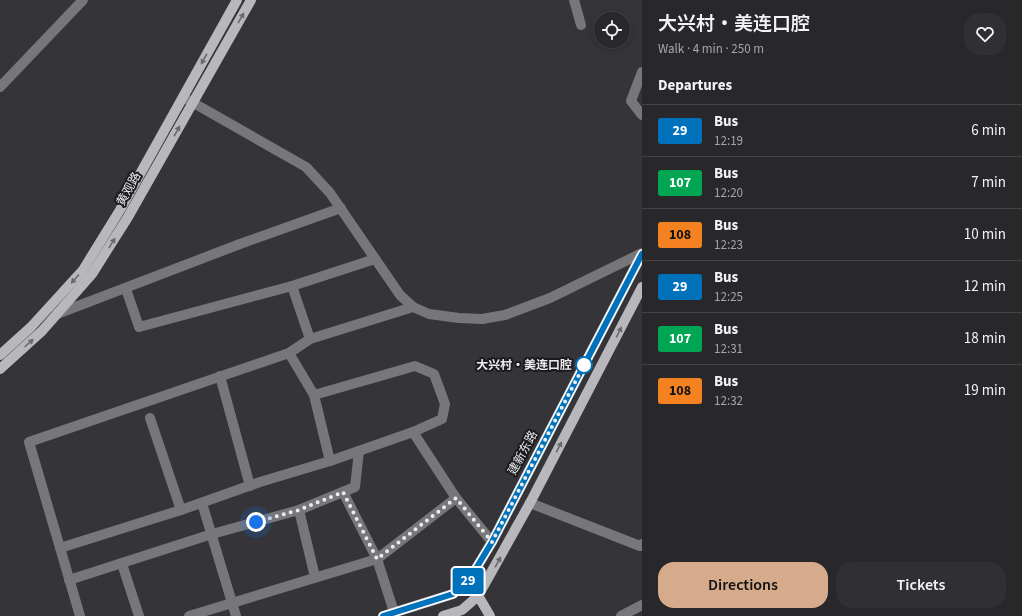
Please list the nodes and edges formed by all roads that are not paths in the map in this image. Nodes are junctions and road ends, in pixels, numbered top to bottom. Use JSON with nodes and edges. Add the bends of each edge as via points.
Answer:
{"nodes":[{"id":1,"x":83,"y":0,"type":"edge"},
{"id":2,"x":237,"y":0,"type":"edge"},
{"id":3,"x":251,"y":0,"type":"edge"},
{"id":4,"x":574,"y":0,"type":"edge"},
{"id":5,"x":581,"y":25,"type":"dead end"},
{"id":6,"x":642,"y":72,"type":"edge"},
{"id":7,"x":0,"y":87,"type":"edge"},
{"id":8,"x":183,"y":97,"type":"junction"},
{"id":9,"x":193,"y":102,"type":"junction"},
{"id":10,"x":642,"y":115,"type":"edge"},
{"id":11,"x":341,"y":208,"type":"junction"},
{"id":12,"x":642,"y":253,"type":"edge"},
{"id":13,"x":375,"y":259,"type":"junction"},
{"id":14,"x":292,"y":286,"type":"junction"},
{"id":15,"x":642,"y":287,"type":"edge"},
{"id":16,"x":126,"y":289,"type":"junction"},
{"id":17,"x":413,"y":307,"type":"junction"},
{"id":18,"x":57,"y":314,"type":"junction"},
{"id":19,"x":310,"y":339,"type":"junction"},
{"id":20,"x":289,"y":353,"type":"junction"},
{"id":21,"x":0,"y":355,"type":"edge"},
{"id":22,"x":0,"y":369,"type":"edge"},
{"id":23,"x":220,"y":376,"type":"junction"},
{"id":24,"x":314,"y":395,"type":"junction"},
{"id":25,"x":150,"y":418,"type":"dead end"},
{"id":26,"x":413,"y":432,"type":"junction"},
{"id":27,"x":359,"y":451,"type":"junction"},
{"id":28,"x":330,"y":461,"type":"junction"},
{"id":29,"x":250,"y":486,"type":"junction"},
{"id":30,"x":343,"y":492,"type":"junction"},
{"id":31,"x":456,"y":498,"type":"junction"},
{"id":32,"x":202,"y":503,"type":"junction"},
{"id":33,"x":530,"y":503,"type":"junction"},
{"id":34,"x":181,"y":510,"type":"junction"},
{"id":35,"x":299,"y":510,"type":"junction"},
{"id":36,"x":212,"y":534,"type":"junction"},
{"id":37,"x":492,"y":542,"type":"junction"},
{"id":38,"x":642,"y":544,"type":"edge"},
{"id":39,"x":60,"y":548,"type":"junction"},
{"id":40,"x":377,"y":559,"type":"junction"},
{"id":41,"x":122,"y":564,"type":"junction"},
{"id":42,"x":315,"y":577,"type":"junction"},
{"id":43,"x":69,"y":580,"type":"junction"},
{"id":44,"x":469,"y":580,"type":"junction"},
{"id":45,"x":453,"y":594,"type":"junction"},
{"id":46,"x":478,"y":596,"type":"junction"},
{"id":47,"x":233,"y":603,"type":"junction"},
{"id":48,"x":642,"y":604,"type":"edge"},
{"id":49,"x":394,"y":612,"type":"junction"},
{"id":50,"x":464,"y":613,"type":"edge"},
{"id":51,"x":80,"y":616,"type":"edge"},
{"id":52,"x":139,"y":616,"type":"edge"},
{"id":53,"x":190,"y":616,"type":"edge"},
{"id":54,"x":236,"y":616,"type":"edge"},
{"id":55,"x":383,"y":616,"type":"edge"},
{"id":56,"x":443,"y":616,"type":"edge"},
{"id":57,"x":490,"y":616,"type":"edge"},
{"id":58,"x":621,"y":616,"type":"edge"}],
"edges":[{"from":1,"to":7,"type":"street"},
{"from":2,"to":8,"type":"main road","name":"黄观路","one_way":true},
{"from":9,"to":3,"type":"main road","name":"黄观路","one_way":true},
{"from":4,"to":5,"type":"street"},
{"from":6,"to":10,"type":"street","via":[[631,100]]},
{"from":8,"to":9,"type":"street"},
{"from":8,"to":21,"type":"main road","name":"黄观路","one_way":true,"via":[[120,210],[83,270],[31,327]]},
{"from":9,"to":11,"type":"street","via":[[306,167]]},
{"from":18,"to":9,"type":"main road","name":"黄观路","one_way":true,"via":[[92,274],[128,217]]},
{"from":11,"to":13,"type":"street"},
{"from":11,"to":16,"type":"street"},
{"from":12,"to":17,"type":"street","via":[[550,298],[504,315],[482,319],[460,318],[429,314]]},
{"from":12,"to":37,"type":"main road","name":"建新东路"},
{"from":13,"to":14,"type":"street"},
{"from":13,"to":17,"type":"street","via":[[400,295]]},
{"from":14,"to":16,"type":"street","via":[[139,327]]},
{"from":14,"to":19,"type":"street"},
{"from":33,"to":15,"type":"main road","one_way":true},
{"from":16,"to":18,"type":"street"},
{"from":17,"to":19,"type":"street"},
{"from":22,"to":18,"type":"main road","name":"黄观路","one_way":true},
{"from":19,"to":20,"type":"street"},
{"from":20,"to":23,"type":"street"},
{"from":20,"to":24,"type":"street"},
{"from":23,"to":29,"type":"street"},
{"from":23,"to":39,"type":"street","via":[[29,442]]},
{"from":24,"to":26,"type":"street","via":[[415,366],[434,374],[445,404],[442,419]]},
{"from":24,"to":28,"type":"street"},
{"from":25,"to":34,"type":"street"},
{"from":26,"to":27,"type":"street"},
{"from":26,"to":31,"type":"street"},
{"from":27,"to":28,"type":"street"},
{"from":27,"to":30,"type":"street","via":[[355,487]]},
{"from":28,"to":29,"type":"street"},
{"from":29,"to":32,"type":"street"},
{"from":30,"to":35,"type":"street"},
{"from":30,"to":40,"type":"street"},
{"from":31,"to":37,"type":"street"},
{"from":31,"to":40,"type":"street"},
{"from":32,"to":34,"type":"street"},
{"from":32,"to":36,"type":"street"},
{"from":33,"to":38,"type":"street","via":[[640,546]]},
{"from":46,"to":33,"type":"main road","one_way":true},
{"from":34,"to":39,"type":"street"},
{"from":35,"to":36,"type":"street"},
{"from":35,"to":42,"type":"street"},
{"from":36,"to":41,"type":"street"},
{"from":36,"to":47,"type":"street"},
{"from":37,"to":44,"type":"main road","name":"建新东路"},
{"from":39,"to":43,"type":"street"},
{"from":40,"to":42,"type":"street"},
{"from":40,"to":49,"type":"street"},
{"from":41,"to":43,"type":"street"},
{"from":41,"to":52,"type":"street"},
{"from":42,"to":47,"type":"street"},
{"from":43,"to":51,"type":"street"},
{"from":44,"to":45,"type":"main road","name":"建新东路"},
{"from":44,"to":46,"type":"main road"},
{"from":45,"to":49,"type":"main road","name":"建新东路"},
{"from":45,"to":50,"type":"main road"},
{"from":46,"to":50,"type":"main road"},
{"from":46,"to":57,"type":"main road"},
{"from":47,"to":53,"type":"street"},
{"from":47,"to":54,"type":"street"},
{"from":48,"to":58,"type":"street"},
{"from":49,"to":55,"type":"main road","name":"建新东路"},
{"from":50,"to":56,"type":"main road"}]}
